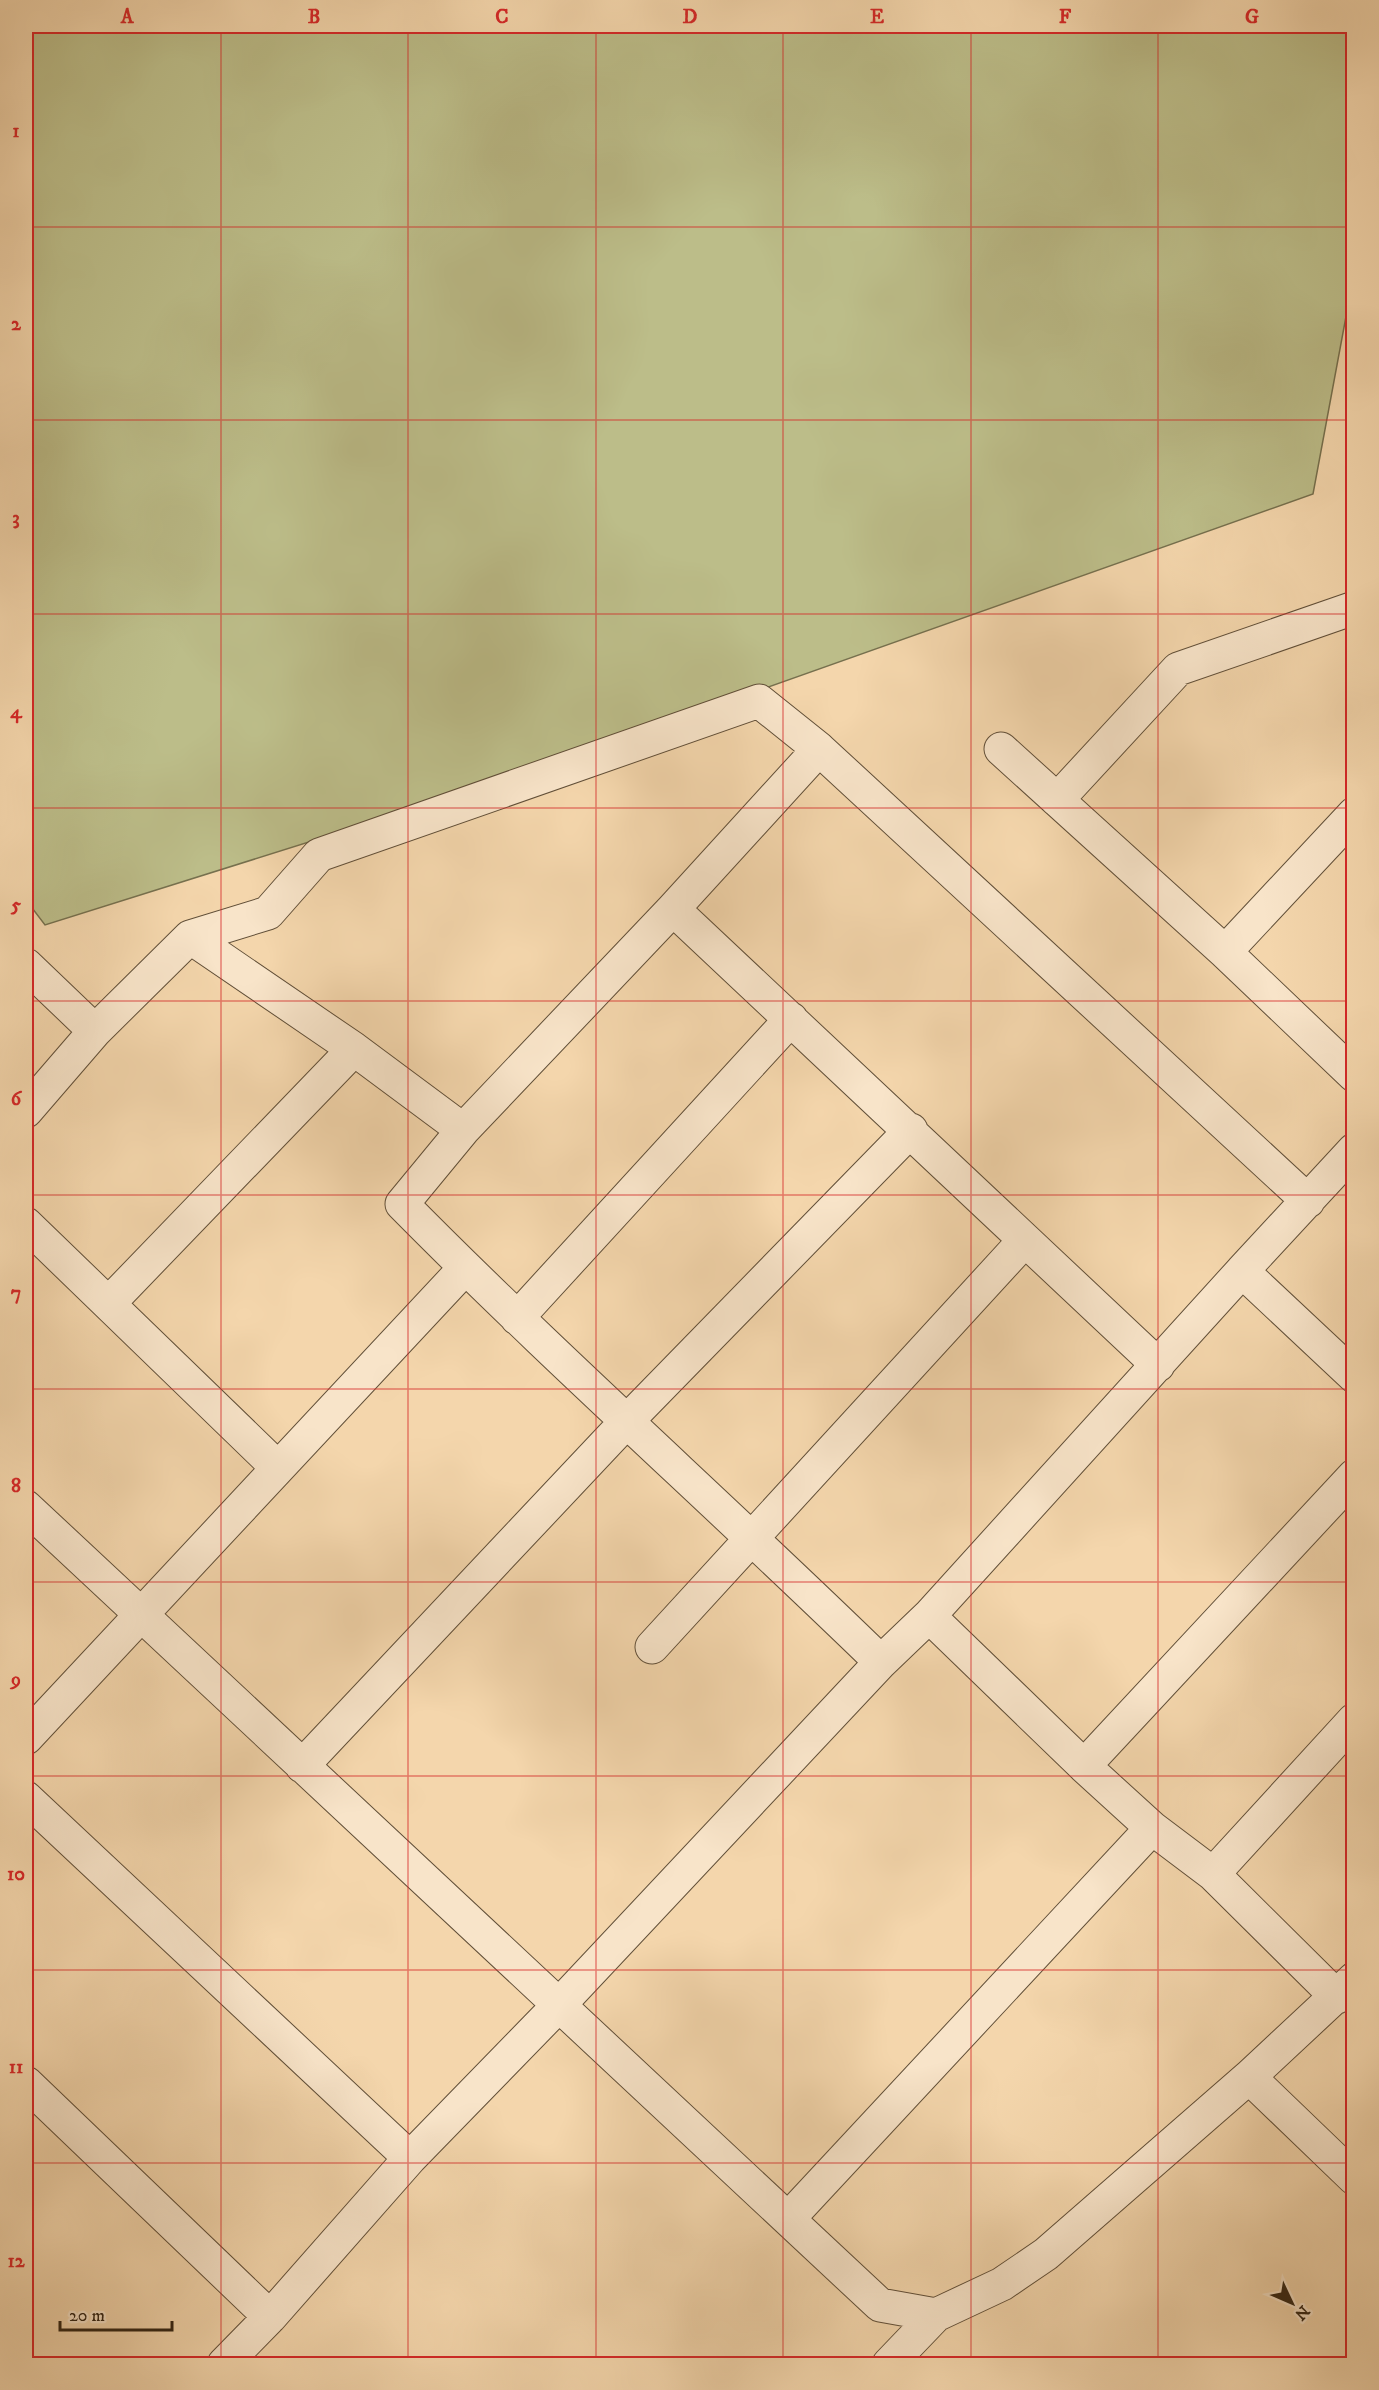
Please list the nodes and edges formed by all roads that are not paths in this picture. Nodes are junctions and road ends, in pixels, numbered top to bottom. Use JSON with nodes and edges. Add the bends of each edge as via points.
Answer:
{"nodes":[{"id":1,"x":1353,"y":608,"type":"edge"},
{"id":2,"x":819,"y":749,"type":"junction"},
{"id":3,"x":1001,"y":749,"type":"dead end"},
{"id":4,"x":1057,"y":800,"type":"junction"},
{"id":5,"x":1353,"y":814,"type":"edge"},
{"id":6,"x":673,"y":909,"type":"junction"},
{"id":7,"x":190,"y":938,"type":"junction"},
{"id":8,"x":1225,"y":952,"type":"junction"},
{"id":9,"x":26,"y":965,"type":"edge"},
{"id":10,"x":791,"y":1019,"type":"junction"},
{"id":11,"x":95,"y":1031,"type":"junction"},
{"id":12,"x":354,"y":1049,"type":"junction"},
{"id":13,"x":1353,"y":1075,"type":"edge"},
{"id":14,"x":26,"y":1111,"type":"edge"},
{"id":15,"x":463,"y":1130,"type":"junction"},
{"id":16,"x":911,"y":1130,"type":"junction"},
{"id":17,"x":1353,"y":1150,"type":"edge"},
{"id":18,"x":1308,"y":1201,"type":"junction"},
{"id":19,"x":26,"y":1224,"type":"edge"},
{"id":20,"x":1025,"y":1240,"type":"junction"},
{"id":21,"x":465,"y":1268,"type":"junction"},
{"id":22,"x":1242,"y":1271,"type":"junction"},
{"id":23,"x":109,"y":1304,"type":"junction"},
{"id":24,"x":517,"y":1318,"type":"junction"},
{"id":25,"x":1158,"y":1365,"type":"junction"},
{"id":26,"x":1353,"y":1376,"type":"edge"},
{"id":27,"x":626,"y":1422,"type":"junction"},
{"id":28,"x":278,"y":1468,"type":"junction"},
{"id":29,"x":1353,"y":1476,"type":"edge"},
{"id":30,"x":26,"y":1508,"type":"edge"},
{"id":31,"x":753,"y":1537,"type":"junction"},
{"id":32,"x":929,"y":1616,"type":"junction"},
{"id":33,"x":141,"y":1617,"type":"junction"},
{"id":34,"x":652,"y":1647,"type":"dead end"},
{"id":35,"x":881,"y":1662,"type":"junction"},
{"id":36,"x":1353,"y":1720,"type":"edge"},
{"id":37,"x":26,"y":1738,"type":"edge"},
{"id":38,"x":1084,"y":1766,"type":"junction"},
{"id":39,"x":302,"y":1767,"type":"junction"},
{"id":40,"x":26,"y":1798,"type":"edge"},
{"id":41,"x":1152,"y":1828,"type":"junction"},
{"id":42,"x":1213,"y":1874,"type":"junction"},
{"id":43,"x":1345,"y":1988,"type":"edge"},
{"id":44,"x":559,"y":2005,"type":"junction"},
{"id":45,"x":1249,"y":2077,"type":"junction"},
{"id":46,"x":26,"y":2083,"type":"edge"},
{"id":47,"x":410,"y":2158,"type":"junction"},
{"id":48,"x":1353,"y":2178,"type":"edge"},
{"id":49,"x":788,"y":2219,"type":"junction"},
{"id":50,"x":936,"y":2315,"type":"junction"},
{"id":51,"x":270,"y":2317,"type":"junction"},
{"id":52,"x":224,"y":2364,"type":"edge"},
{"id":53,"x":889,"y":2364,"type":"edge"}],
"edges":[{"from":1,"to":4,"type":"street","via":[[1178,669]]},
{"from":2,"to":6,"type":"street"},
{"from":2,"to":7,"type":"street","via":[[759,701],[319,855],[268,913]]},
{"from":2,"to":18,"type":"street"},
{"from":3,"to":4,"type":"street"},
{"from":4,"to":8,"type":"street"},
{"from":5,"to":8,"type":"street"},
{"from":6,"to":10,"type":"street"},
{"from":6,"to":15,"type":"street"},
{"from":7,"to":11,"type":"street"},
{"from":7,"to":12,"type":"street"},
{"from":8,"to":13,"type":"street"},
{"from":9,"to":11,"type":"street"},
{"from":10,"to":16,"type":"street"},
{"from":10,"to":24,"type":"street"},
{"from":11,"to":14,"type":"street"},
{"from":12,"to":15,"type":"street"},
{"from":12,"to":23,"type":"street"},
{"from":15,"to":21,"type":"street","via":[[402,1204]]},
{"from":16,"to":20,"type":"street"},
{"from":16,"to":27,"type":"street"},
{"from":17,"to":18,"type":"street"},
{"from":18,"to":22,"type":"street"},
{"from":19,"to":23,"type":"street"},
{"from":20,"to":25,"type":"street"},
{"from":20,"to":31,"type":"street"},
{"from":21,"to":24,"type":"street"},
{"from":21,"to":28,"type":"street"},
{"from":22,"to":25,"type":"street"},
{"from":22,"to":26,"type":"street"},
{"from":23,"to":28,"type":"street"},
{"from":24,"to":27,"type":"street"},
{"from":25,"to":32,"type":"street"},
{"from":27,"to":31,"type":"street"},
{"from":27,"to":39,"type":"street"},
{"from":28,"to":33,"type":"street"},
{"from":29,"to":38,"type":"street"},
{"from":30,"to":33,"type":"street"},
{"from":31,"to":34,"type":"street"},
{"from":31,"to":35,"type":"street"},
{"from":32,"to":35,"type":"street"},
{"from":32,"to":38,"type":"street"},
{"from":33,"to":37,"type":"street"},
{"from":33,"to":39,"type":"street"},
{"from":35,"to":44,"type":"street"},
{"from":36,"to":42,"type":"street"},
{"from":38,"to":41,"type":"street"},
{"from":39,"to":44,"type":"street"},
{"from":40,"to":47,"type":"street"},
{"from":41,"to":42,"type":"street"},
{"from":41,"to":49,"type":"street"},
{"from":42,"to":43,"type":"street"},
{"from":43,"to":45,"type":"street"},
{"from":44,"to":47,"type":"street"},
{"from":44,"to":49,"type":"street"},
{"from":45,"to":48,"type":"street"},
{"from":45,"to":50,"type":"street","via":[[1046,2254],[1002,2284]]},
{"from":46,"to":51,"type":"street"},
{"from":47,"to":51,"type":"street"},
{"from":49,"to":50,"type":"street","via":[[880,2305]]},
{"from":50,"to":53,"type":"street"},
{"from":51,"to":52,"type":"street"}]}
